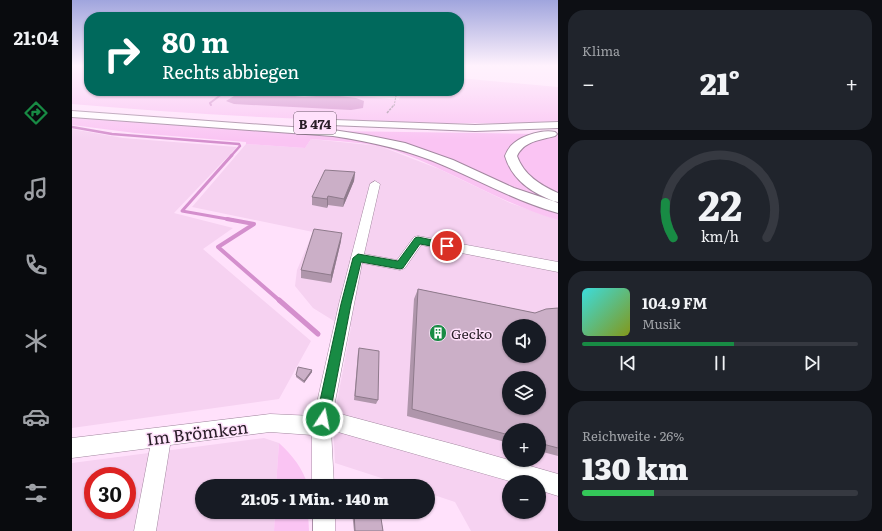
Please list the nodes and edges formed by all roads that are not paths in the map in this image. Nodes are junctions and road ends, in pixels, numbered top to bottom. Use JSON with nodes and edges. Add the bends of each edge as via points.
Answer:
{"nodes":[{"id":1,"x":72,"y":108,"type":"edge"},
{"id":2,"x":72,"y":114,"type":"edge"},
{"id":3,"x":250,"y":126,"type":"junction"},
{"id":4,"x":558,"y":126,"type":"edge"},
{"id":5,"x":558,"y":133,"type":"edge"},
{"id":6,"x":375,"y":184,"type":"dead end"},
{"id":7,"x":558,"y":198,"type":"edge"},
{"id":8,"x":558,"y":208,"type":"edge"},
{"id":9,"x":358,"y":258,"type":"junction"},
{"id":10,"x":558,"y":267,"type":"edge"},
{"id":11,"x":322,"y":422,"type":"junction"},
{"id":12,"x":162,"y":437,"type":"junction"},
{"id":13,"x":72,"y":448,"type":"edge"},
{"id":14,"x":323,"y":479,"type":"edge"},
{"id":15,"x":558,"y":485,"type":"edge"},
{"id":16,"x":324,"y":519,"type":"edge"},
{"id":17,"x":145,"y":531,"type":"edge"},
{"id":18,"x":324,"y":531,"type":"edge"}],
"edges":[{"from":1,"to":4,"type":"highway","number":"B 474","via":[[300,122]]},
{"from":2,"to":3,"type":"highway","number":"B 474"},
{"from":3,"to":5,"type":"highway","number":"B 474"},
{"from":3,"to":8,"type":"highway","via":[[334,133],[401,146],[449,163],[509,191]]},
{"from":5,"to":7,"type":"highway","via":[[522,142],[513,150],[511,156],[517,170],[526,180]]},
{"from":6,"to":9,"type":"street"},
{"from":9,"to":10,"type":"street","via":[[400,265],[418,240]]},
{"from":9,"to":11,"type":"street"},
{"from":11,"to":12,"type":"street","name":"Im Brömken","via":[[270,423]]},
{"from":11,"to":14,"type":"street"},
{"from":11,"to":15,"type":"street","name":"Im Brömken","via":[[460,456]]},
{"from":12,"to":13,"type":"street","name":"Im Brömken"},
{"from":12,"to":17,"type":"street"},
{"from":16,"to":18,"type":"street"}]}
